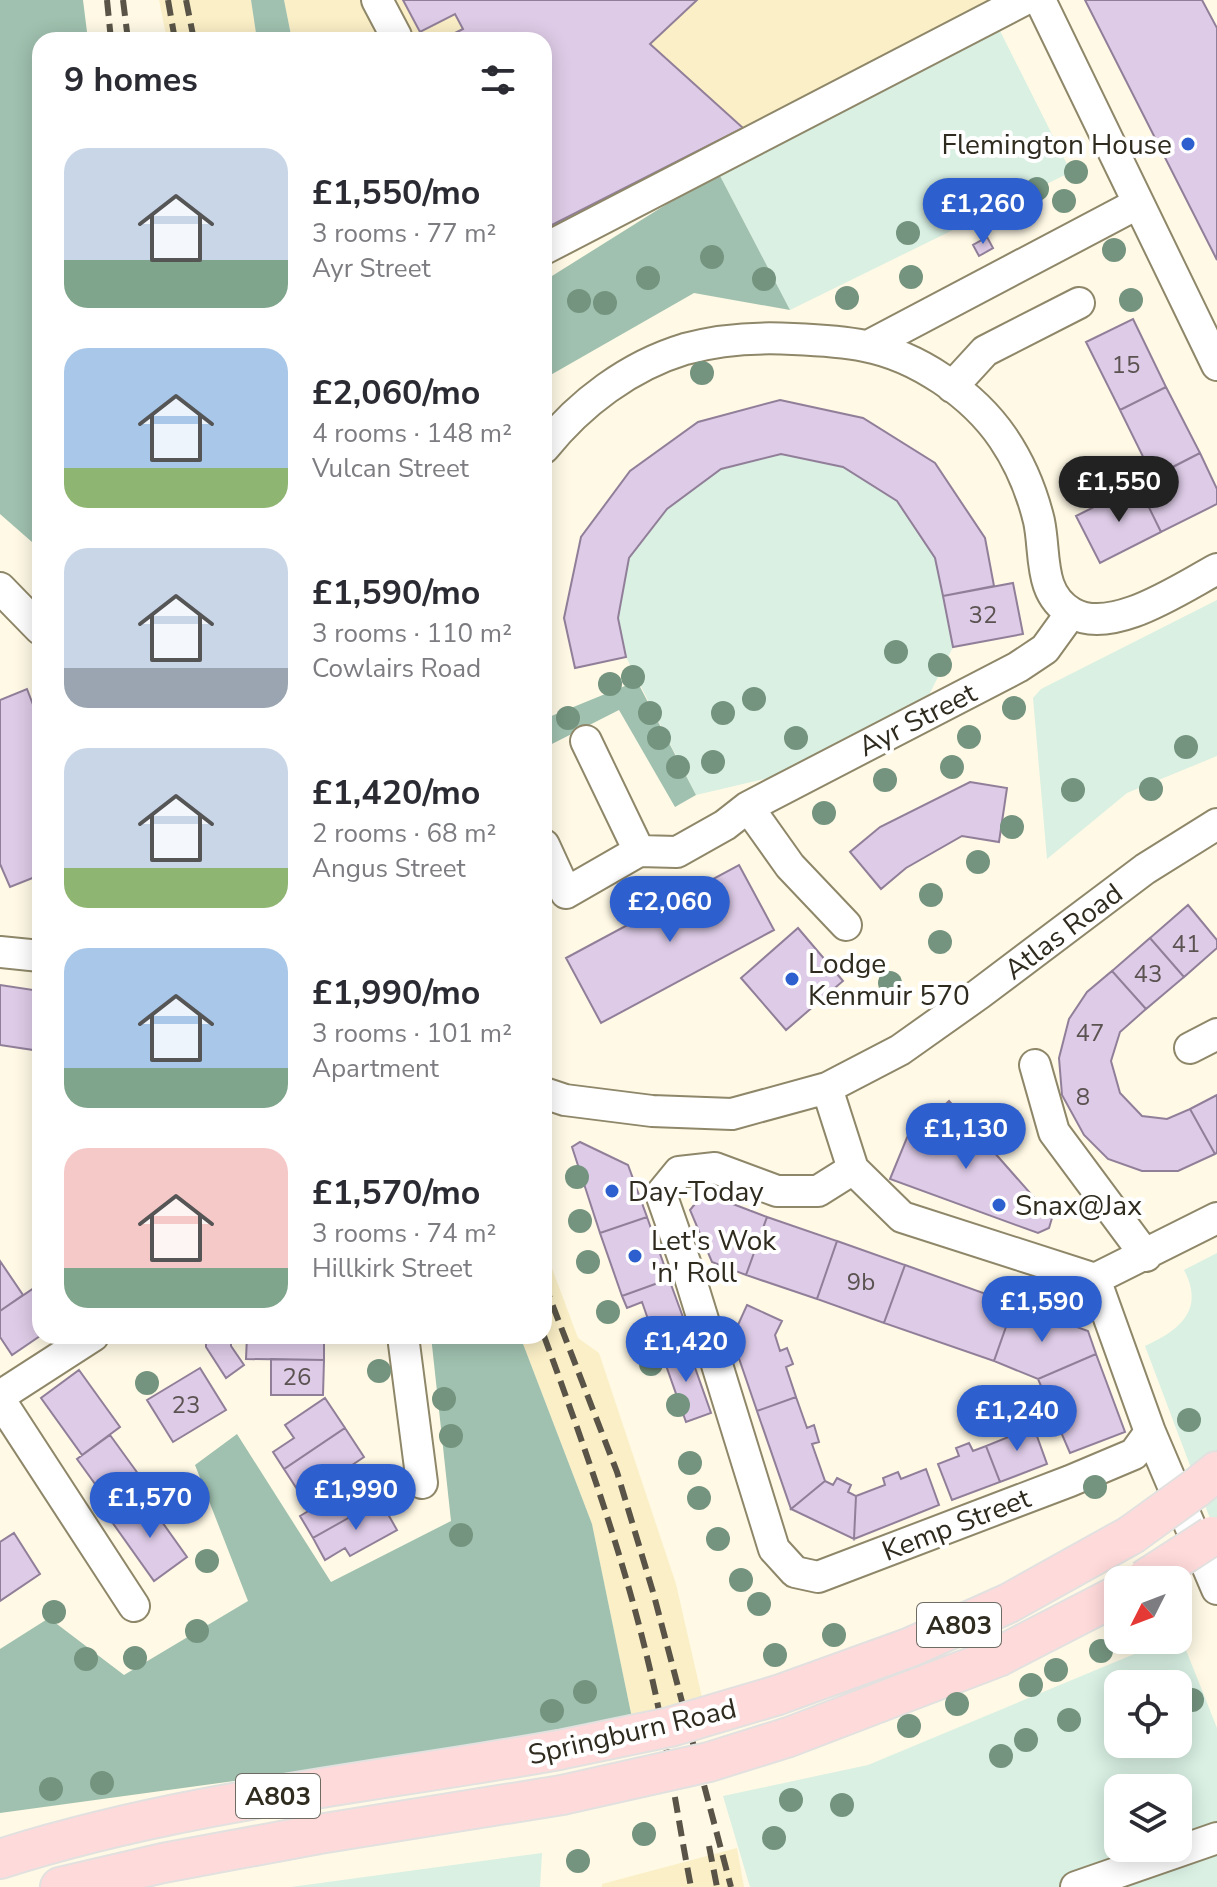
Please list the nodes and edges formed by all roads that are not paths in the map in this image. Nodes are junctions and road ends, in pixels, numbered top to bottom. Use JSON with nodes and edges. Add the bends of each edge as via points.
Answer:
{"nodes":[{"id":1,"x":377,"y":0,"type":"edge"},
{"id":2,"x":1024,"y":0,"type":"edge"},
{"id":3,"x":1040,"y":0,"type":"edge"},
{"id":4,"x":394,"y":32,"type":"edge"},
{"id":5,"x":1137,"y":204,"type":"junction"},
{"id":6,"x":552,"y":245,"type":"edge"},
{"id":7,"x":1079,"y":303,"type":"dead end"},
{"id":8,"x":868,"y":346,"type":"junction"},
{"id":9,"x":1217,"y":365,"type":"edge"},
{"id":10,"x":952,"y":387,"type":"junction"},
{"id":11,"x":552,"y":438,"type":"edge"},
{"id":12,"x":1217,"y":569,"type":"edge"},
{"id":13,"x":0,"y":588,"type":"edge"},
{"id":14,"x":1071,"y":613,"type":"junction"},
{"id":15,"x":32,"y":621,"type":"edge"},
{"id":16,"x":586,"y":741,"type":"dead end"},
{"id":17,"x":748,"y":807,"type":"junction"},
{"id":18,"x":1215,"y":830,"type":"edge"},
{"id":19,"x":639,"y":851,"type":"junction"},
{"id":20,"x":552,"y":862,"type":"edge"},
{"id":21,"x":846,"y":925,"type":"dead end"},
{"id":22,"x":0,"y":952,"type":"edge"},
{"id":23,"x":32,"y":955,"type":"edge"},
{"id":24,"x":1217,"y":1034,"type":"edge"},
{"id":25,"x":1190,"y":1048,"type":"dead end"},
{"id":26,"x":1035,"y":1065,"type":"dead end"},
{"id":27,"x":827,"y":1088,"type":"junction"},
{"id":28,"x":555,"y":1096,"type":"edge"},
{"id":29,"x":853,"y":1169,"type":"junction"},
{"id":30,"x":1217,"y":1218,"type":"edge"},
{"id":31,"x":1146,"y":1256,"type":"junction"},
{"id":32,"x":1095,"y":1279,"type":"junction"},
{"id":33,"x":81,"y":1344,"type":"edge"},
{"id":34,"x":404,"y":1344,"type":"edge"},
{"id":35,"x":0,"y":1398,"type":"edge"},
{"id":36,"x":1150,"y":1432,"type":"junction"},
{"id":37,"x":1206,"y":1480,"type":"edge"},
{"id":38,"x":422,"y":1483,"type":"dead end"},
{"id":39,"x":1215,"y":1535,"type":"edge"},
{"id":40,"x":1166,"y":1566,"type":"edge"},
{"id":41,"x":1217,"y":1589,"type":"edge"},
{"id":42,"x":1104,"y":1602,"type":"edge"},
{"id":43,"x":134,"y":1606,"type":"dead end"},
{"id":44,"x":123,"y":1825,"type":"junction"},
{"id":45,"x":0,"y":1838,"type":"edge"},
{"id":46,"x":1217,"y":1838,"type":"edge"},
{"id":47,"x":0,"y":1859,"type":"edge"},
{"id":48,"x":60,"y":1887,"type":"edge"},
{"id":49,"x":1076,"y":1887,"type":"edge"}],
"edges":[{"from":1,"to":4,"type":"street"},
{"from":2,"to":6,"type":"street"},
{"from":3,"to":5,"type":"street"},
{"from":5,"to":8,"type":"street"},
{"from":5,"to":9,"type":"street"},
{"from":7,"to":10,"type":"street","via":[[985,351]]},
{"from":8,"to":10,"type":"street"},
{"from":8,"to":11,"type":"street","via":[[744,338],[684,349],[595,396]]},
{"from":10,"to":14,"type":"street","via":[[1002,435],[1019,463],[1039,521],[1050,592]]},
{"from":12,"to":14,"type":"street","via":[[1116,618]]},
{"from":13,"to":15,"type":"street"},
{"from":14,"to":17,"type":"street","name":"Ayr Street","via":[[1045,649],[1018,667]]},
{"from":16,"to":19,"type":"street"},
{"from":17,"to":19,"type":"street","name":"Ayr Street","via":[[677,852]]},
{"from":17,"to":21,"type":"street","via":[[790,866]]},
{"from":18,"to":27,"type":"street","name":"Atlas Road","via":[[1145,869],[900,1050]]},
{"from":19,"to":20,"type":"street","via":[[566,893]]},
{"from":22,"to":23,"type":"street"},
{"from":24,"to":25,"type":"street"},
{"from":26,"to":31,"type":"street","via":[[1054,1132]]},
{"from":27,"to":28,"type":"street","name":"Atlas Road","via":[[732,1114],[652,1111]]},
{"from":27,"to":29,"type":"street"},
{"from":29,"to":32,"type":"street","via":[[902,1217]]},
{"from":29,"to":36,"type":"street","name":"Kemp Street","via":[[818,1191],[777,1191],[715,1168],[679,1172],[661,1194],[774,1549],[795,1572],[818,1577],[1070,1481],[1134,1454]]},
{"from":30,"to":31,"type":"street"},
{"from":31,"to":32,"type":"street"},
{"from":32,"to":36,"type":"street"},
{"from":33,"to":35,"type":"street"},
{"from":34,"to":38,"type":"street"},
{"from":35,"to":43,"type":"street"},
{"from":36,"to":41,"type":"street"},
{"from":37,"to":44,"type":"main road","name":"Springburn Road","number":"A803","bridge":true,"via":[[1131,1535],[1009,1603],[911,1647],[778,1695],[670,1727],[559,1750]]},
{"from":39,"to":40,"type":"main road","bridge":true},
{"from":42,"to":48,"type":"main road","name":"Springburn Road","number":"A803","bridge":true,"via":[[998,1657],[789,1737],[696,1765],[562,1795],[319,1834]]},
{"from":44,"to":45,"type":"main road"},
{"from":44,"to":47,"type":"main road","name":"Springburn Road","number":"A803"},
{"from":46,"to":49,"type":"street"}]}
